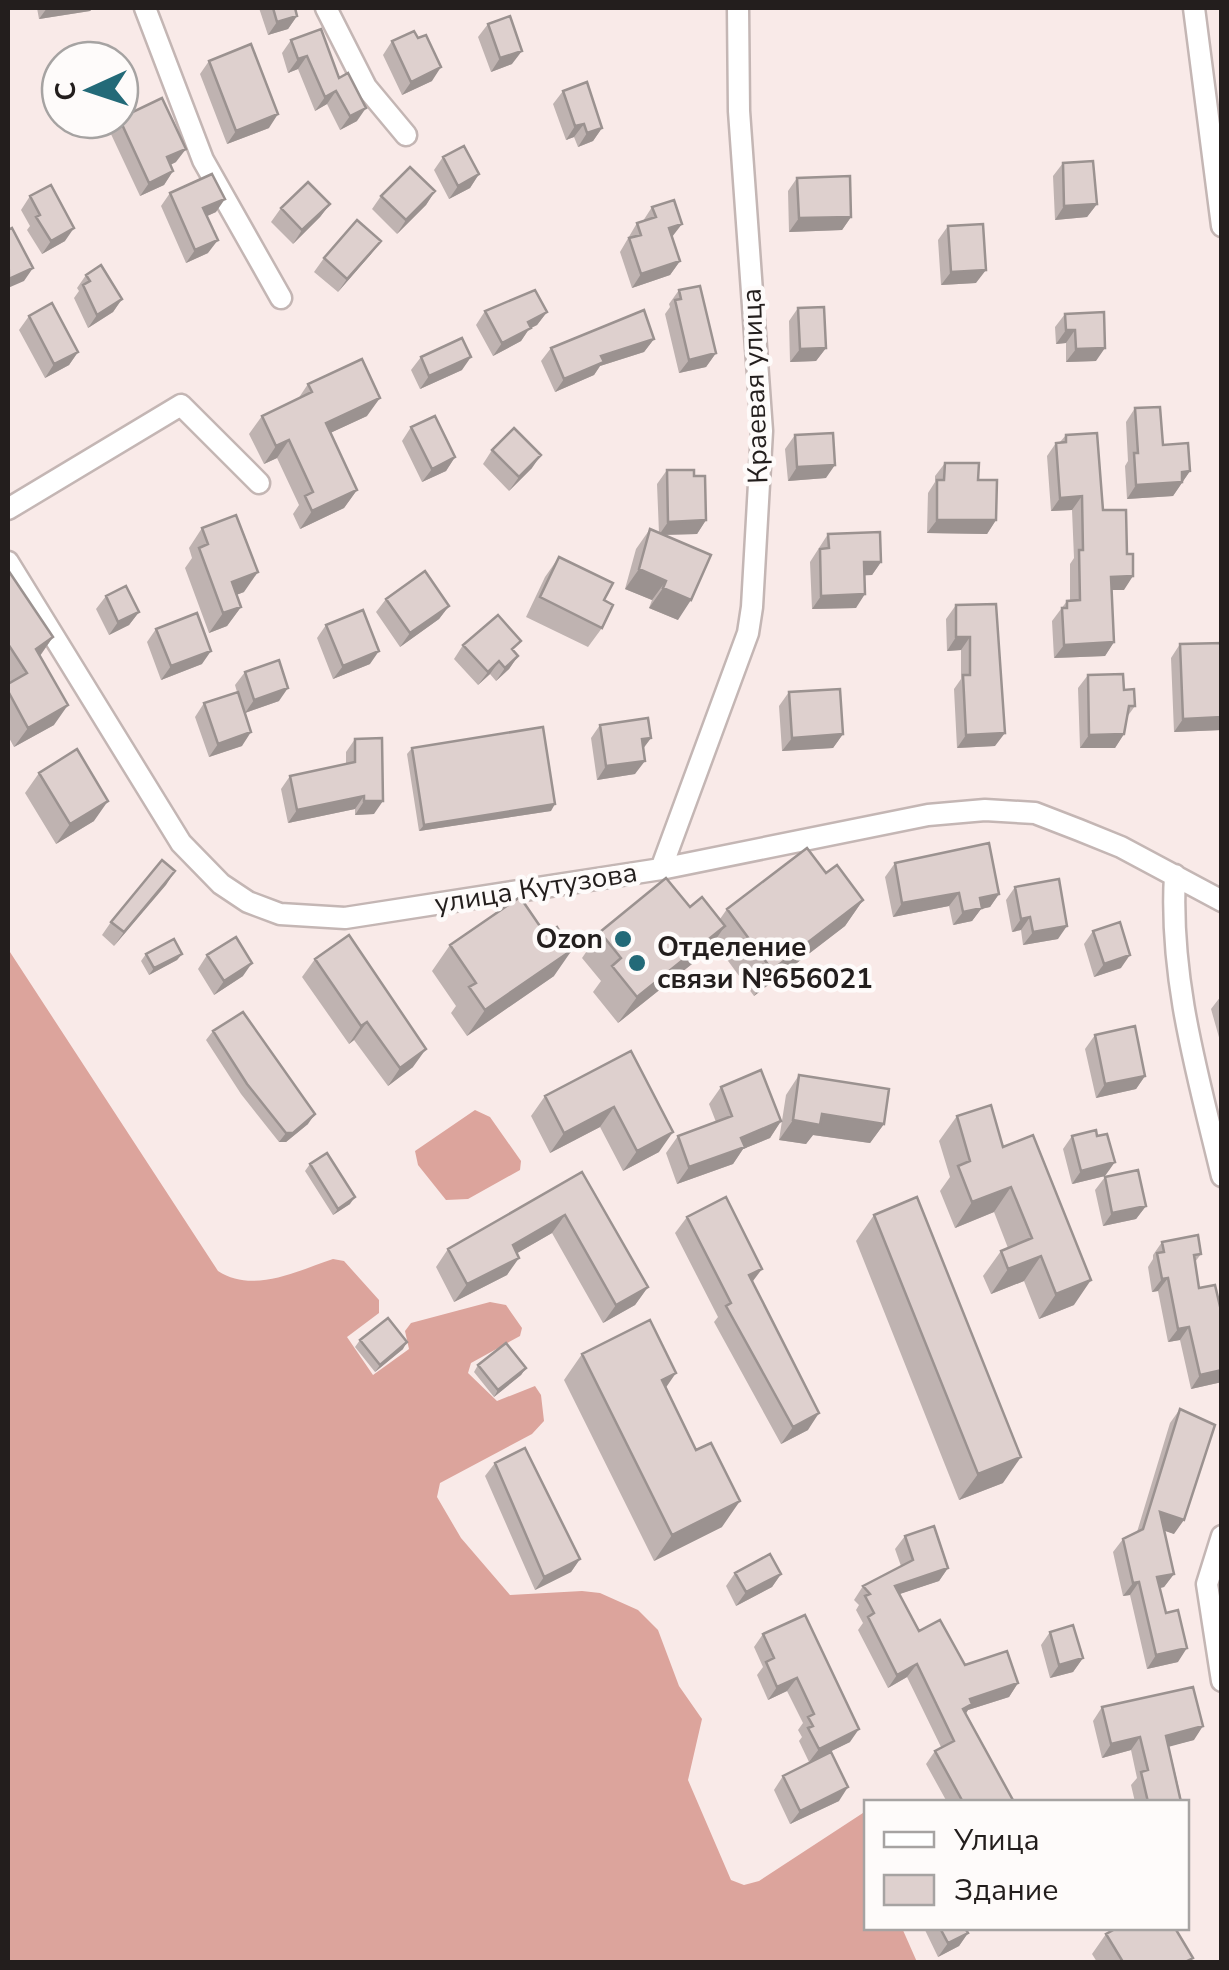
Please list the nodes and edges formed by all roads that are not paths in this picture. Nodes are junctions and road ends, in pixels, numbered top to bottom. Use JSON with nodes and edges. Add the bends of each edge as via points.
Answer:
{"nodes":[{"id":1,"x":145,"y":8,"type":"edge"},
{"id":2,"x":326,"y":8,"type":"edge"},
{"id":3,"x":738,"y":8,"type":"edge"},
{"id":4,"x":1194,"y":8,"type":"edge"},
{"id":5,"x":406,"y":134,"type":"dead end"},
{"id":6,"x":1222,"y":226,"type":"edge"},
{"id":7,"x":280,"y":298,"type":"dead end"},
{"id":8,"x":259,"y":483,"type":"dead end"},
{"id":9,"x":8,"y":509,"type":"edge"},
{"id":10,"x":8,"y":562,"type":"edge"},
{"id":11,"x":661,"y":869,"type":"junction"},
{"id":12,"x":1175,"y":875,"type":"junction"},
{"id":13,"x":1222,"y":901,"type":"edge"},
{"id":14,"x":1222,"y":1176,"type":"edge"},
{"id":15,"x":1222,"y":1536,"type":"edge"},
{"id":16,"x":1222,"y":1680,"type":"edge"}],
"edges":[{"from":1,"to":7,"type":"street","via":[[203,160]]},
{"from":2,"to":5,"type":"street","via":[[366,87]]},
{"from":3,"to":11,"type":"street","name":"Краевая улица","via":[[762,431],[752,606],[748,634]]},
{"from":4,"to":6,"type":"street"},
{"from":8,"to":9,"type":"street","via":[[182,405]]},
{"from":10,"to":11,"type":"street","name":"улица Кутузова","via":[[174,832],[248,902],[300,918],[345,918]]},
{"from":11,"to":12,"type":"street","name":"улица Кутузова","via":[[928,815],[985,810],[1034,814]]},
{"from":12,"to":13,"type":"street","name":"улица Кутузова"},
{"from":12,"to":14,"type":"street","via":[[1178,987]]},
{"from":15,"to":16,"type":"street","via":[[1207,1584]]}]}
